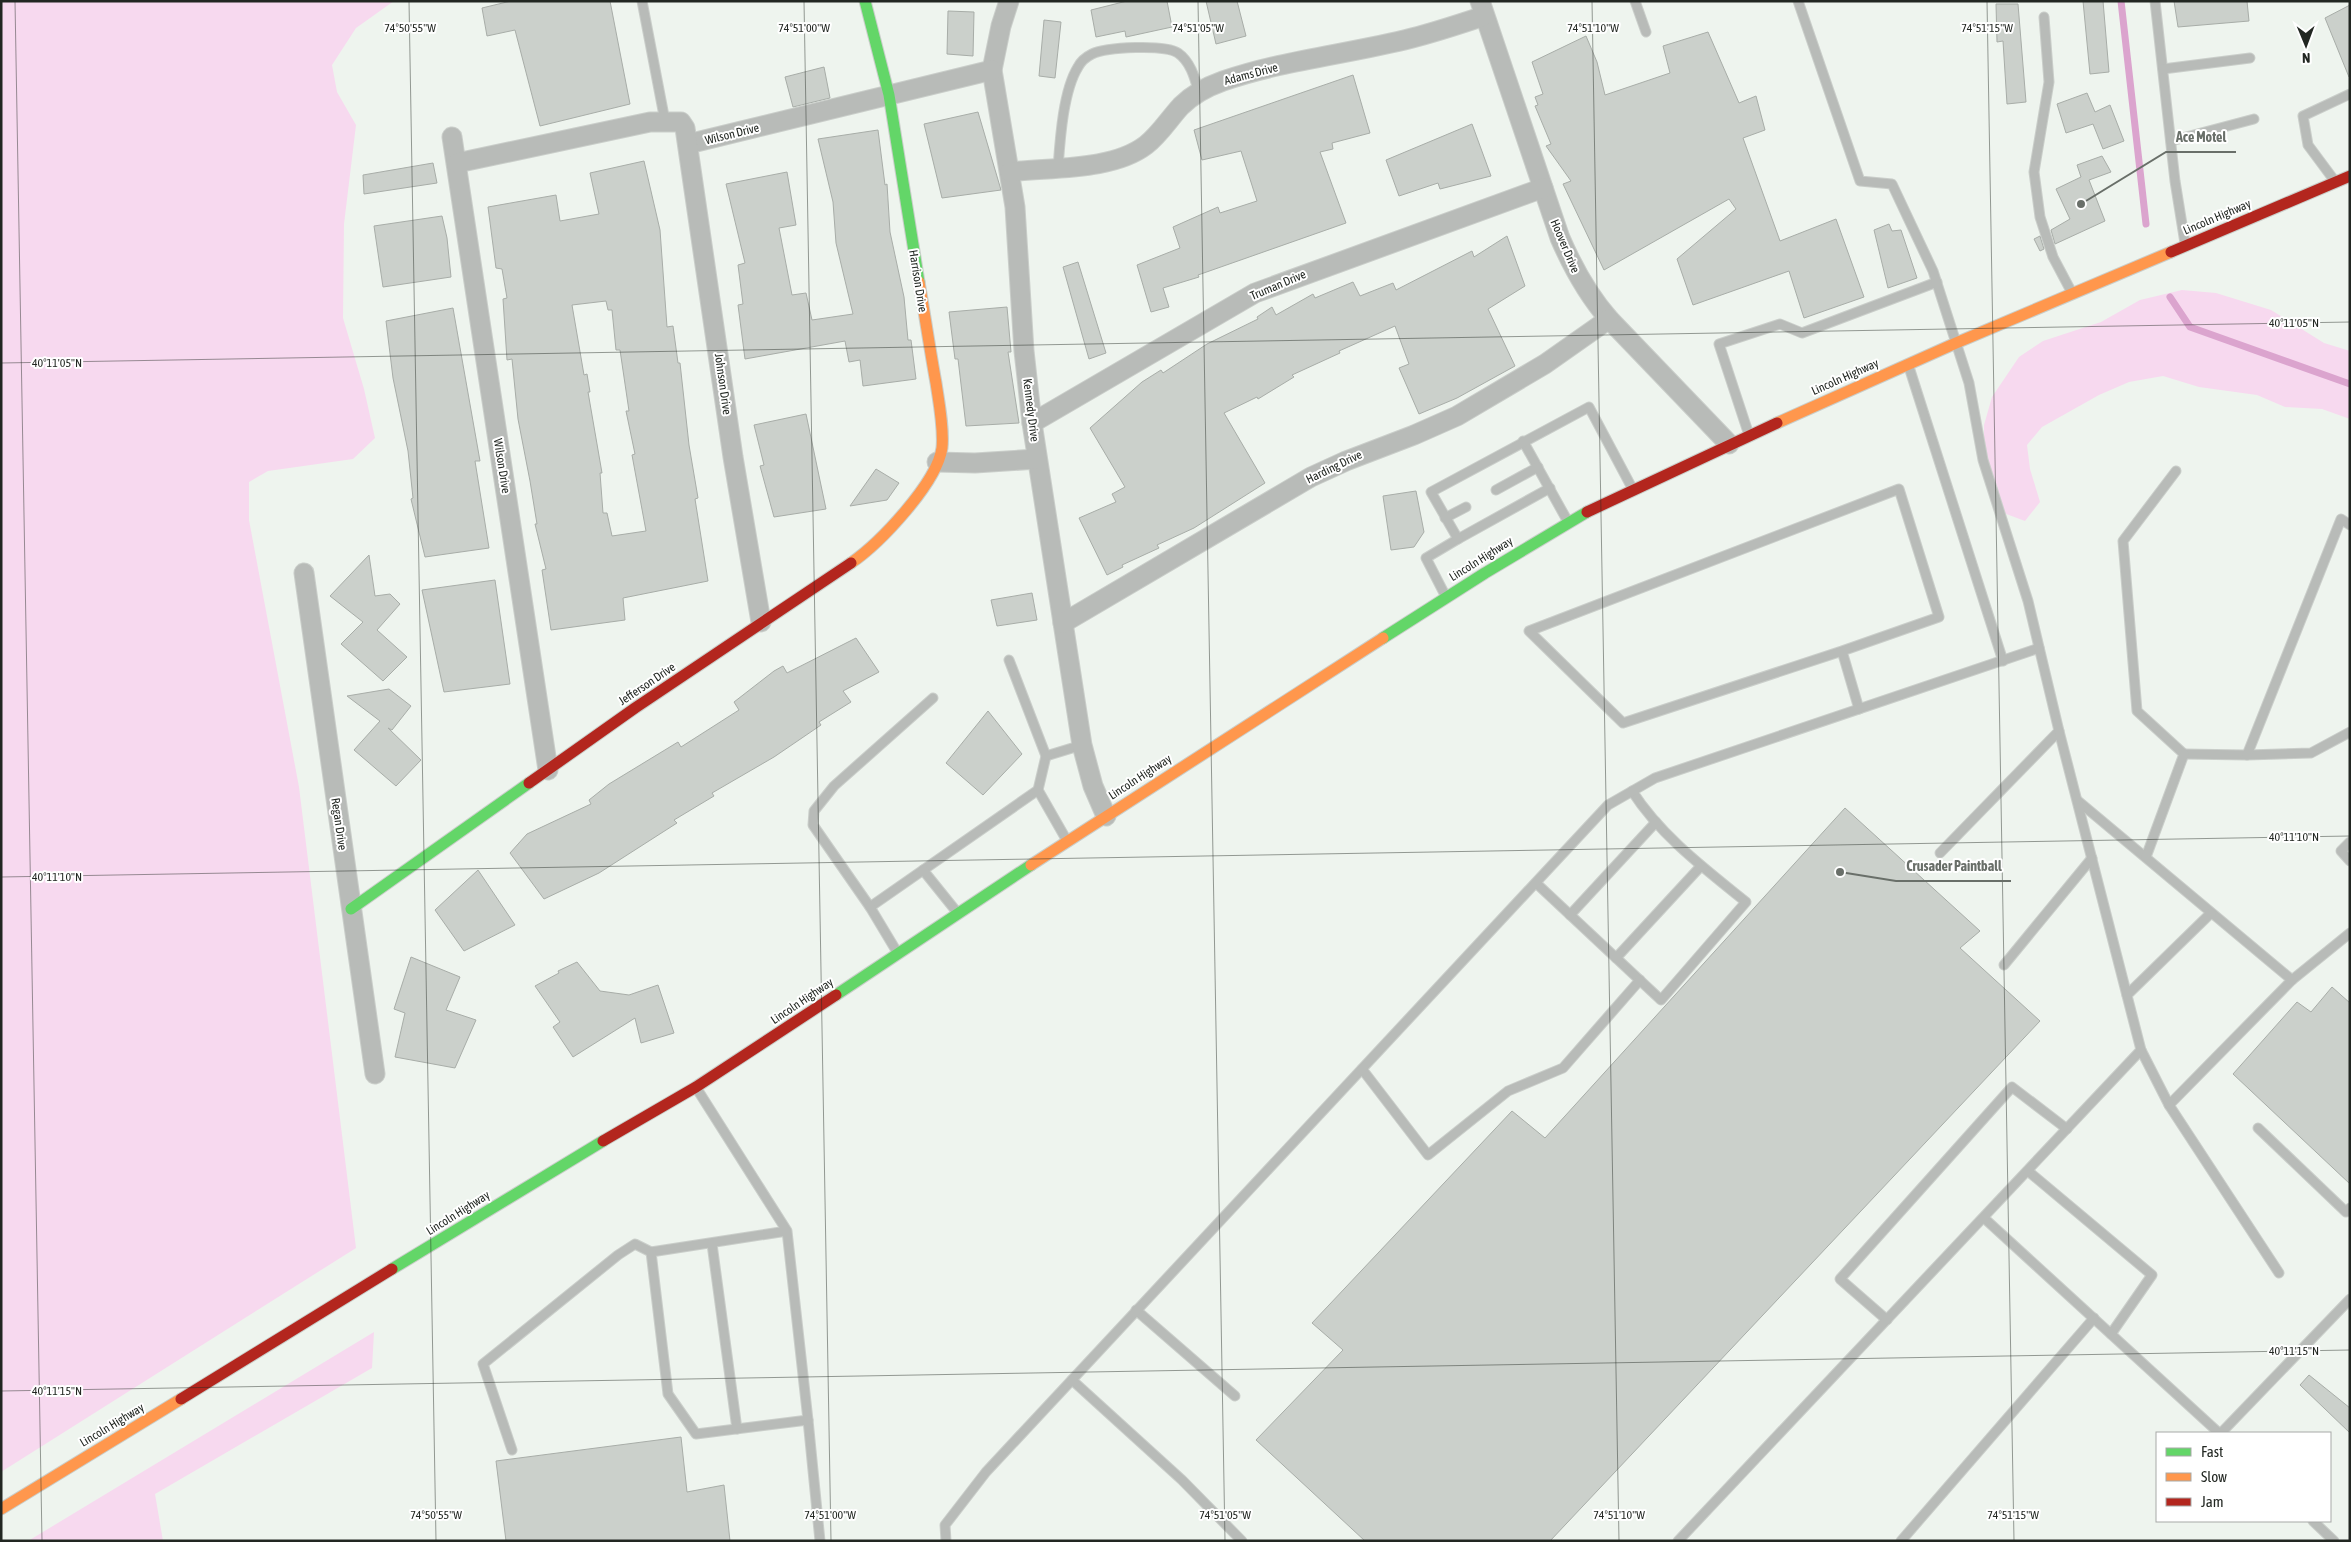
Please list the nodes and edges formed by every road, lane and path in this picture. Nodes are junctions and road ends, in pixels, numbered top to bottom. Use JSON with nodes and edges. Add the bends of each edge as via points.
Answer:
{"nodes":[{"id":1,"x":642,"y":1,"type":"edge"},
{"id":2,"x":865,"y":1,"type":"edge"},
{"id":3,"x":1009,"y":1,"type":"edge"},
{"id":4,"x":1635,"y":1,"type":"edge"},
{"id":5,"x":2155,"y":1,"type":"edge"},
{"id":6,"x":1799,"y":2,"type":"edge"},
{"id":7,"x":1482,"y":9,"type":"edge"},
{"id":8,"x":2044,"y":17,"type":"dead end"},
{"id":9,"x":1646,"y":32,"type":"dead end"},
{"id":10,"x":2250,"y":58,"type":"dead end"},
{"id":11,"x":2163,"y":69,"type":"junction"},
{"id":12,"x":992,"y":70,"type":"junction"},
{"id":13,"x":1199,"y":93,"type":"junction"},
{"id":14,"x":2350,"y":94,"type":"edge"},
{"id":15,"x":889,"y":95,"type":"junction"},
{"id":16,"x":2254,"y":119,"type":"dead end"},
{"id":17,"x":665,"y":121,"type":"junction"},
{"id":18,"x":452,"y":137,"type":"dead end"},
{"id":19,"x":2171,"y":141,"type":"junction"},
{"id":20,"x":688,"y":144,"type":"junction"},
{"id":21,"x":457,"y":163,"type":"junction"},
{"id":22,"x":1058,"y":168,"type":"junction"},
{"id":23,"x":1010,"y":172,"type":"junction"},
{"id":24,"x":2350,"y":176,"type":"edge"},
{"id":25,"x":2335,"y":182,"type":"junction"},
{"id":26,"x":1543,"y":188,"type":"junction"},
{"id":27,"x":2185,"y":246,"type":"junction"},
{"id":28,"x":1937,"y":282,"type":"junction"},
{"id":29,"x":2072,"y":294,"type":"junction"},
{"id":30,"x":1609,"y":319,"type":"junction"},
{"id":31,"x":1956,"y":343,"type":"junction"},
{"id":32,"x":1908,"y":364,"type":"junction"},
{"id":33,"x":1032,"y":423,"type":"junction"},
{"id":34,"x":1748,"y":435,"type":"junction"},
{"id":35,"x":1523,"y":442,"type":"junction"},
{"id":36,"x":1728,"y":444,"type":"junction"},
{"id":37,"x":1038,"y":459,"type":"junction"},
{"id":38,"x":937,"y":462,"type":"junction"},
{"id":39,"x":1538,"y":467,"type":"junction"},
{"id":40,"x":2176,"y":471,"type":"dead end"},
{"id":41,"x":1550,"y":488,"type":"junction"},
{"id":42,"x":1632,"y":489,"type":"junction"},
{"id":43,"x":1496,"y":490,"type":"dead end"},
{"id":44,"x":1466,"y":507,"type":"dead end"},
{"id":45,"x":1445,"y":518,"type":"junction"},
{"id":46,"x":1568,"y":523,"type":"junction"},
{"id":47,"x":2350,"y":525,"type":"edge"},
{"id":48,"x":1458,"y":539,"type":"junction"},
{"id":49,"x":304,"y":574,"type":"dead end"},
{"id":50,"x":1447,"y":598,"type":"junction"},
{"id":51,"x":762,"y":622,"type":"junction"},
{"id":52,"x":1063,"y":623,"type":"junction"},
{"id":53,"x":2039,"y":648,"type":"junction"},
{"id":54,"x":1842,"y":651,"type":"junction"},
{"id":55,"x":1010,"y":660,"type":"dead end"},
{"id":56,"x":2003,"y":661,"type":"junction"},
{"id":57,"x":933,"y":698,"type":"dead end"},
{"id":58,"x":1859,"y":709,"type":"junction"},
{"id":59,"x":2059,"y":731,"type":"junction"},
{"id":60,"x":2350,"y":732,"type":"edge"},
{"id":61,"x":1082,"y":745,"type":"junction"},
{"id":62,"x":2184,"y":754,"type":"junction"},
{"id":63,"x":2247,"y":755,"type":"junction"},
{"id":64,"x":1046,"y":756,"type":"junction"},
{"id":65,"x":548,"y":770,"type":"junction"},
{"id":66,"x":1038,"y":790,"type":"junction"},
{"id":67,"x":1632,"y":791,"type":"junction"},
{"id":68,"x":2078,"y":801,"type":"junction"},
{"id":69,"x":1106,"y":816,"type":"junction"},
{"id":70,"x":1656,"y":822,"type":"junction"},
{"id":71,"x":1067,"y":841,"type":"junction"},
{"id":72,"x":2350,"y":842,"type":"edge"},
{"id":73,"x":1940,"y":853,"type":"dead end"},
{"id":74,"x":2092,"y":858,"type":"junction"},
{"id":75,"x":2146,"y":858,"type":"junction"},
{"id":76,"x":2350,"y":861,"type":"edge"},
{"id":77,"x":1701,"y":866,"type":"junction"},
{"id":78,"x":923,"y":870,"type":"junction"},
{"id":79,"x":1536,"y":882,"type":"junction"},
{"id":80,"x":870,"y":907,"type":"junction"},
{"id":81,"x":351,"y":909,"type":"junction"},
{"id":82,"x":958,"y":913,"type":"junction"},
{"id":83,"x":2212,"y":913,"type":"junction"},
{"id":84,"x":1570,"y":915,"type":"junction"},
{"id":85,"x":2350,"y":933,"type":"edge"},
{"id":86,"x":898,"y":953,"type":"junction"},
{"id":87,"x":1616,"y":958,"type":"junction"},
{"id":88,"x":2004,"y":965,"type":"dead end"},
{"id":89,"x":1640,"y":980,"type":"junction"},
{"id":90,"x":2292,"y":980,"type":"junction"},
{"id":91,"x":2127,"y":995,"type":"junction"},
{"id":92,"x":2141,"y":1050,"type":"junction"},
{"id":93,"x":1362,"y":1069,"type":"junction"},
{"id":94,"x":375,"y":1074,"type":"dead end"},
{"id":95,"x":696,"y":1087,"type":"junction"},
{"id":96,"x":2168,"y":1105,"type":"junction"},
{"id":97,"x":2258,"y":1128,"type":"dead end"},
{"id":98,"x":2067,"y":1129,"type":"junction"},
{"id":99,"x":2028,"y":1171,"type":"junction"},
{"id":100,"x":2350,"y":1208,"type":"edge"},
{"id":101,"x":1984,"y":1218,"type":"junction"},
{"id":102,"x":787,"y":1231,"type":"junction"},
{"id":103,"x":712,"y":1244,"type":"junction"},
{"id":104,"x":651,"y":1252,"type":"junction"},
{"id":105,"x":2278,"y":1273,"type":"dead end"},
{"id":106,"x":2350,"y":1298,"type":"edge"},
{"id":107,"x":1136,"y":1310,"type":"junction"},
{"id":108,"x":2094,"y":1318,"type":"junction"},
{"id":109,"x":1887,"y":1320,"type":"junction"},
{"id":110,"x":2111,"y":1334,"type":"junction"},
{"id":111,"x":1072,"y":1380,"type":"junction"},
{"id":112,"x":1235,"y":1396,"type":"dead end"},
{"id":113,"x":808,"y":1420,"type":"junction"},
{"id":114,"x":737,"y":1429,"type":"junction"},
{"id":115,"x":2219,"y":1432,"type":"edge"},
{"id":116,"x":2221,"y":1432,"type":"edge"},
{"id":117,"x":512,"y":1450,"type":"dead end"},
{"id":118,"x":1,"y":1508,"type":"edge"},
{"id":119,"x":2314,"y":1522,"type":"edge"},
{"id":120,"x":820,"y":1541,"type":"edge"},
{"id":121,"x":946,"y":1541,"type":"edge"},
{"id":122,"x":1242,"y":1541,"type":"edge"},
{"id":123,"x":1678,"y":1541,"type":"edge"},
{"id":124,"x":1901,"y":1541,"type":"edge"},
{"id":125,"x":2334,"y":1541,"type":"edge"}],
"edges":[{"from":1,"to":17,"type":"lane"},
{"from":2,"to":15,"type":"main road","name":"Harrison Drive"},
{"from":3,"to":12,"type":"street","name":"Kennedy Drive"},
{"from":4,"to":9,"type":"lane"},
{"from":5,"to":11,"type":"lane"},
{"from":6,"to":28,"type":"lane","via":[[1860,181],[1892,184]]},
{"from":7,"to":13,"type":"street","name":"Adams Drive","via":[[1412,38],[1280,66],[1222,81]]},
{"from":7,"to":26,"type":"street","name":"Hoover Drive"},
{"from":8,"to":29,"type":"lane","via":[[2049,82],[2034,172],[2040,217],[2053,257]]},
{"from":10,"to":11,"type":"lane"},
{"from":11,"to":19,"type":"lane"},
{"from":12,"to":15,"type":"street","name":"Wilson Drive"},
{"from":12,"to":23,"type":"street","name":"Kennedy Drive"},
{"from":13,"to":22,"type":"street","name":"Adams Drive","via":[[1182,105],[1156,135],[1134,152],[1104,163]]},
{"from":13,"to":22,"type":"lane","via":[[1190,66],[1178,53],[1163,48],[1093,53],[1085,58],[1073,77],[1061,129]]},
{"from":14,"to":25,"type":"lane","via":[[2303,116],[2308,145]]},
{"from":15,"to":20,"type":"street","name":"Wilson Drive"},
{"from":15,"to":38,"type":"main road","name":"Harrison Drive","via":[[939,405],[942,446]]},
{"from":16,"to":19,"type":"lane"},
{"from":17,"to":20,"type":"street","name":"Wilson Drive","via":[[681,122]]},
{"from":17,"to":21,"type":"street"},
{"from":18,"to":21,"type":"street","name":"Wilson Drive"},
{"from":19,"to":27,"type":"lane"},
{"from":20,"to":51,"type":"street","name":"Johnson Drive","via":[[733,457]]},
{"from":21,"to":65,"type":"street","name":"Wilson Drive"},
{"from":22,"to":23,"type":"street","name":"Adams Drive"},
{"from":23,"to":33,"type":"street","name":"Kennedy Drive"},
{"from":24,"to":25,"type":"main road","name":"Lincoln Highway"},
{"from":25,"to":27,"type":"main road","name":"Lincoln Highway"},
{"from":26,"to":30,"type":"street","name":"Hoover Drive","via":[[1576,274]]},
{"from":26,"to":33,"type":"street","name":"Truman Drive","via":[[1255,293]]},
{"from":27,"to":29,"type":"main road","name":"Lincoln Highway"},
{"from":28,"to":31,"type":"lane"},
{"from":28,"to":34,"type":"lane","via":[[1802,333],[1780,324],[1719,344]]},
{"from":29,"to":31,"type":"main road","name":"Lincoln Highway"},
{"from":30,"to":36,"type":"street","name":"Hoover Drive"},
{"from":30,"to":52,"type":"street","name":"Harding Drive","via":[[1545,364],[1457,416],[1311,477]]},
{"from":31,"to":32,"type":"main road","name":"Lincoln Highway"},
{"from":31,"to":53,"type":"lane","via":[[1969,383],[1983,460],[2028,602]]},
{"from":32,"to":34,"type":"main road","name":"Lincoln Highway"},
{"from":32,"to":56,"type":"lane"},
{"from":33,"to":37,"type":"street","name":"Kennedy Drive"},
{"from":34,"to":36,"type":"main road","name":"Lincoln Highway"},
{"from":35,"to":39,"type":"lane"},
{"from":35,"to":42,"type":"lane","via":[[1589,407]]},
{"from":35,"to":45,"type":"lane","via":[[1431,492]]},
{"from":36,"to":42,"type":"main road","name":"Lincoln Highway"},
{"from":37,"to":38,"type":"street"},
{"from":37,"to":52,"type":"street","name":"Kennedy Drive"},
{"from":38,"to":51,"type":"main road","name":"Jefferson Drive","via":[[902,516],[867,552]]},
{"from":39,"to":41,"type":"lane"},
{"from":39,"to":43,"type":"lane"},
{"from":40,"to":62,"type":"lane","via":[[2123,541],[2137,711]]},
{"from":41,"to":46,"type":"lane"},
{"from":41,"to":48,"type":"lane"},
{"from":42,"to":46,"type":"main road","name":"Lincoln Highway"},
{"from":44,"to":45,"type":"lane"},
{"from":45,"to":48,"type":"lane"},
{"from":46,"to":50,"type":"main road","name":"Lincoln Highway"},
{"from":47,"to":63,"type":"lane","via":[[2341,519]]},
{"from":48,"to":50,"type":"lane","via":[[1426,558]]},
{"from":49,"to":81,"type":"street","name":"Regan Drive"},
{"from":50,"to":69,"type":"main road","name":"Lincoln Highway"},
{"from":51,"to":65,"type":"main road","name":"Jefferson Drive"},
{"from":52,"to":61,"type":"street","name":"Kennedy Drive"},
{"from":53,"to":56,"type":"lane"},
{"from":53,"to":59,"type":"lane"},
{"from":54,"to":54,"type":"lane","via":[[1623,723],[1528,631],[1899,489],[1939,617]]},
{"from":54,"to":58,"type":"lane"},
{"from":55,"to":64,"type":"lane"},
{"from":56,"to":58,"type":"lane"},
{"from":57,"to":80,"type":"lane","via":[[834,786],[814,811],[813,825]]},
{"from":58,"to":67,"type":"lane","via":[[1655,778]]},
{"from":59,"to":68,"type":"lane"},
{"from":59,"to":73,"type":"lane"},
{"from":60,"to":63,"type":"lane","via":[[2311,753]]},
{"from":61,"to":64,"type":"lane"},
{"from":61,"to":69,"type":"street","name":"Kennedy Drive","via":[[1093,786]]},
{"from":62,"to":63,"type":"lane"},
{"from":62,"to":75,"type":"lane"},
{"from":64,"to":66,"type":"lane"},
{"from":65,"to":81,"type":"main road","name":"Jefferson Drive"},
{"from":66,"to":71,"type":"lane"},
{"from":66,"to":78,"type":"lane"},
{"from":67,"to":70,"type":"lane"},
{"from":67,"to":79,"type":"lane","via":[[1608,805]]},
{"from":68,"to":74,"type":"lane"},
{"from":68,"to":75,"type":"lane"},
{"from":69,"to":71,"type":"main road","name":"Lincoln Highway"},
{"from":70,"to":77,"type":"lane"},
{"from":70,"to":84,"type":"lane"},
{"from":71,"to":82,"type":"main road","name":"Lincoln Highway"},
{"from":72,"to":76,"type":"lane","via":[[2341,851]]},
{"from":74,"to":88,"type":"lane"},
{"from":74,"to":91,"type":"lane"},
{"from":75,"to":83,"type":"lane"},
{"from":77,"to":87,"type":"lane"},
{"from":77,"to":89,"type":"lane","via":[[1746,902],[1661,1000]]},
{"from":78,"to":80,"type":"lane"},
{"from":78,"to":82,"type":"lane"},
{"from":79,"to":84,"type":"lane"},
{"from":79,"to":93,"type":"lane"},
{"from":80,"to":86,"type":"lane"},
{"from":81,"to":94,"type":"street","name":"Regan Drive"},
{"from":82,"to":86,"type":"main road","name":"Lincoln Highway"},
{"from":83,"to":90,"type":"lane"},
{"from":83,"to":91,"type":"lane"},
{"from":84,"to":87,"type":"lane"},
{"from":85,"to":90,"type":"lane"},
{"from":86,"to":95,"type":"main road","name":"Lincoln Highway"},
{"from":87,"to":89,"type":"lane"},
{"from":89,"to":93,"type":"lane","via":[[1563,1068],[1508,1091],[1428,1155]]},
{"from":90,"to":96,"type":"lane"},
{"from":91,"to":92,"type":"lane"},
{"from":92,"to":96,"type":"lane"},
{"from":92,"to":98,"type":"lane"},
{"from":93,"to":107,"type":"lane"},
{"from":95,"to":102,"type":"lane"},
{"from":95,"to":118,"type":"main road","name":"Lincoln Highway","via":[[527,1186]]},
{"from":96,"to":105,"type":"lane"},
{"from":97,"to":100,"type":"lane","via":[[2346,1212]]},
{"from":98,"to":99,"type":"lane"},
{"from":98,"to":109,"type":"lane","via":[[2012,1087],[1840,1278]]},
{"from":99,"to":101,"type":"lane"},
{"from":99,"to":110,"type":"lane","via":[[2152,1275]]},
{"from":101,"to":108,"type":"lane"},
{"from":101,"to":109,"type":"lane"},
{"from":102,"to":103,"type":"lane"},
{"from":102,"to":113,"type":"lane"},
{"from":103,"to":104,"type":"lane"},
{"from":103,"to":114,"type":"lane"},
{"from":104,"to":114,"type":"lane","via":[[668,1394],[696,1434]]},
{"from":104,"to":117,"type":"lane","via":[[635,1244],[618,1255],[482,1364]]},
{"from":106,"to":116,"type":"lane"},
{"from":107,"to":111,"type":"lane"},
{"from":107,"to":112,"type":"lane"},
{"from":108,"to":110,"type":"lane"},
{"from":108,"to":124,"type":"lane"},
{"from":109,"to":123,"type":"lane"},
{"from":110,"to":115,"type":"lane"},
{"from":111,"to":121,"type":"lane","via":[[986,1472],[945,1525]]},
{"from":111,"to":122,"type":"lane","via":[[1182,1480]]},
{"from":113,"to":114,"type":"lane"},
{"from":113,"to":120,"type":"lane"},
{"from":119,"to":125,"type":"lane"}]}
